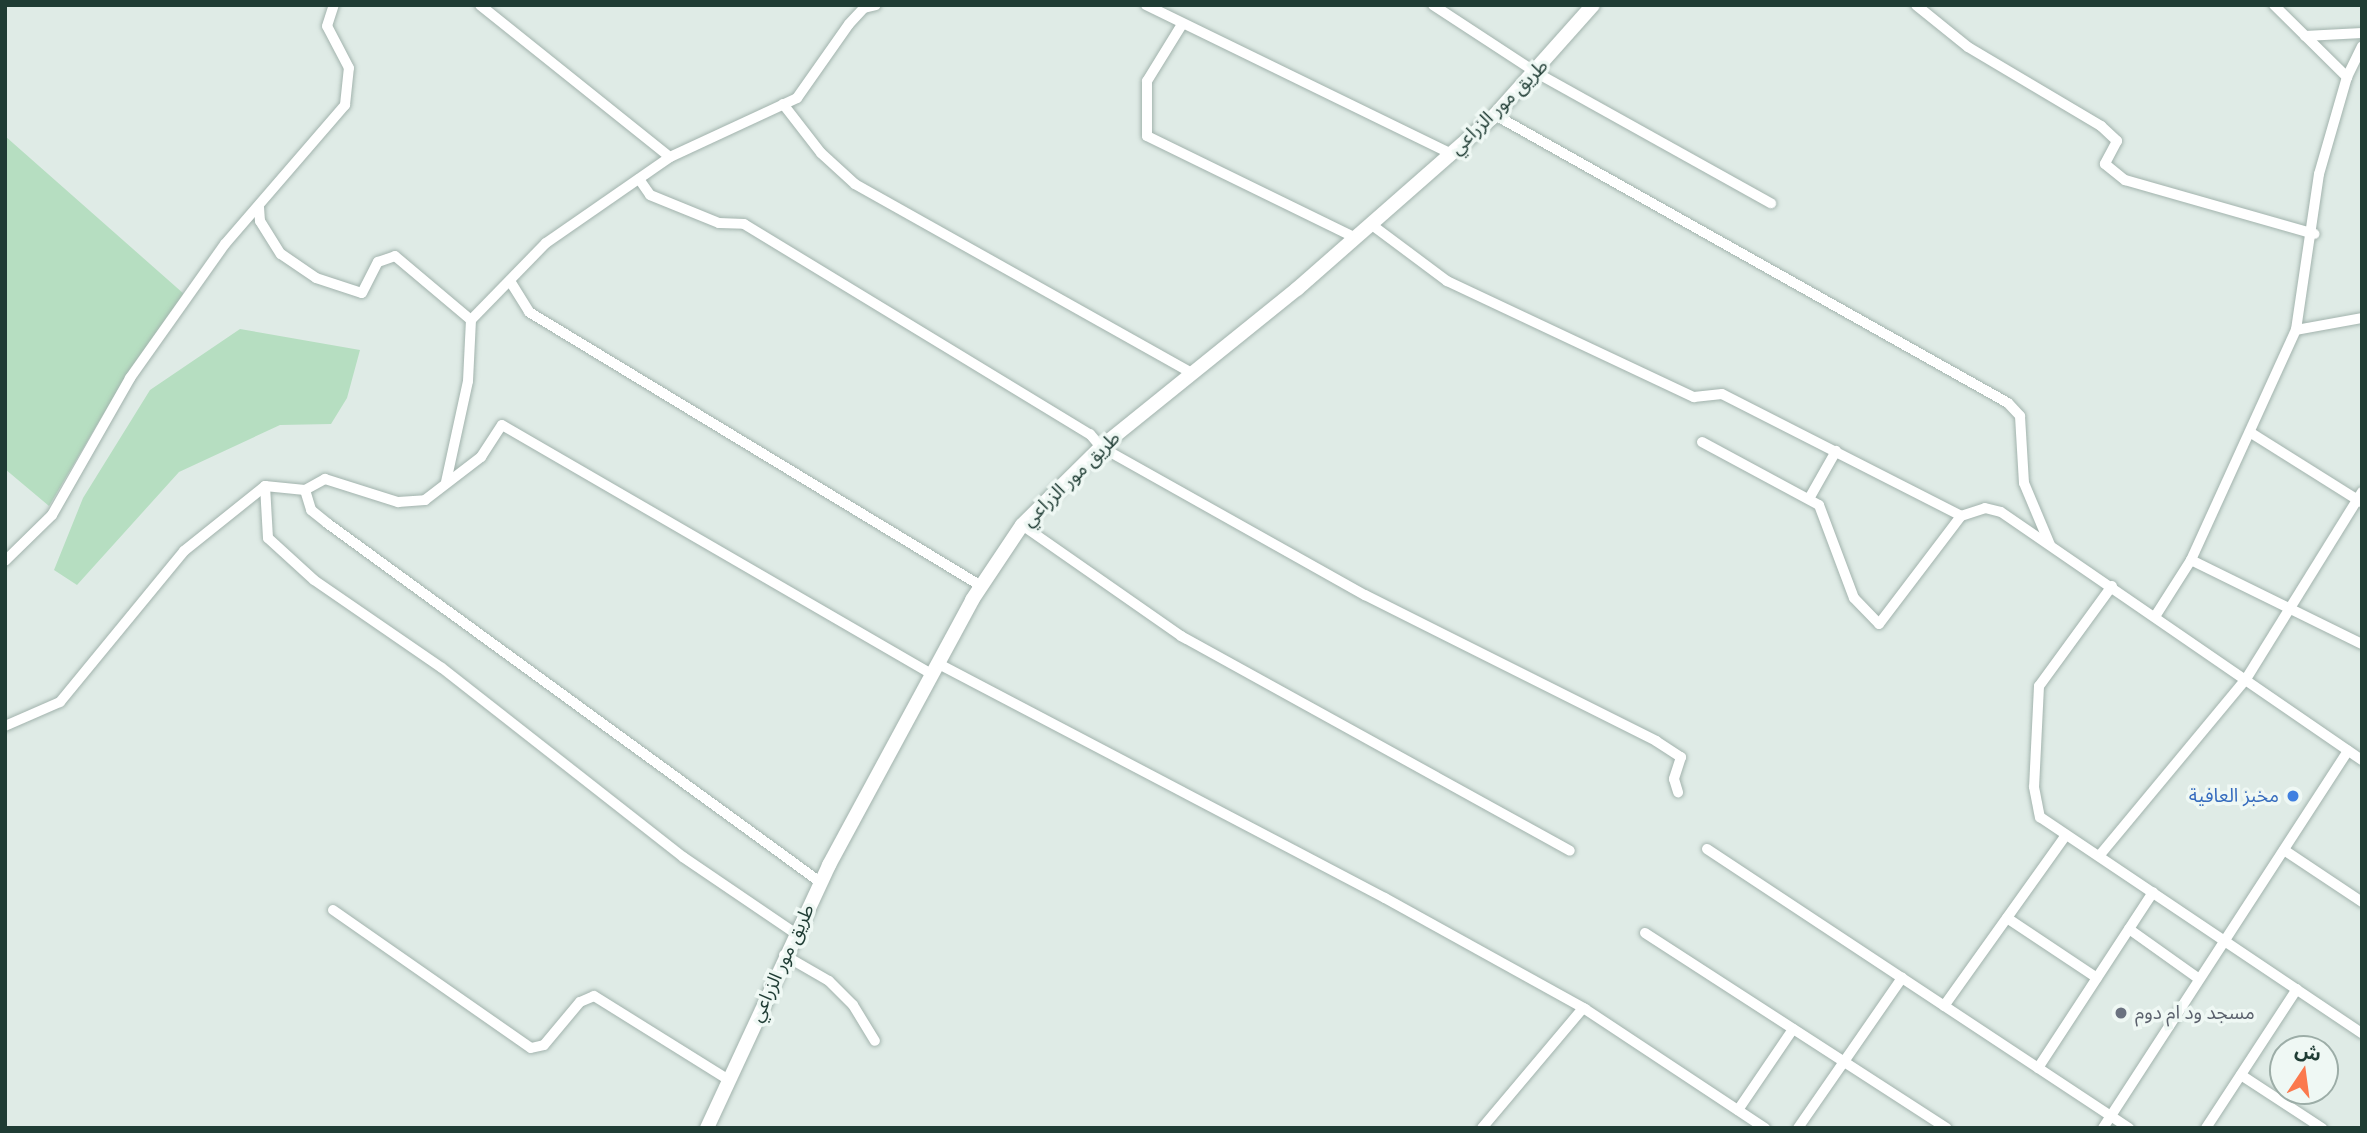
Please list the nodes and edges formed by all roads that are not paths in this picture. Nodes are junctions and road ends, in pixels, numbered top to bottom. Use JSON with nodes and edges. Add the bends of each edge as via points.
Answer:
{"nodes":[{"id":1,"x":334,"y":5,"type":"edge"},
{"id":2,"x":480,"y":5,"type":"edge"},
{"id":3,"x":876,"y":5,"type":"edge"},
{"id":4,"x":1146,"y":5,"type":"edge"},
{"id":5,"x":1433,"y":5,"type":"edge"},
{"id":6,"x":1593,"y":5,"type":"edge"},
{"id":7,"x":1916,"y":5,"type":"edge"},
{"id":8,"x":2274,"y":5,"type":"edge"},
{"id":9,"x":1181,"y":26,"type":"junction"},
{"id":10,"x":2362,"y":33,"type":"edge"},
{"id":11,"x":2305,"y":36,"type":"junction"},
{"id":12,"x":2362,"y":46,"type":"edge"},
{"id":13,"x":1537,"y":73,"type":"junction"},
{"id":14,"x":2347,"y":77,"type":"junction"},
{"id":15,"x":783,"y":104,"type":"junction"},
{"id":16,"x":1495,"y":115,"type":"junction"},
{"id":17,"x":1451,"y":154,"type":"junction"},
{"id":18,"x":670,"y":157,"type":"junction"},
{"id":19,"x":639,"y":179,"type":"junction"},
{"id":20,"x":1772,"y":203,"type":"dead end"},
{"id":21,"x":259,"y":207,"type":"junction"},
{"id":22,"x":1372,"y":225,"type":"junction"},
{"id":23,"x":2314,"y":234,"type":"junction"},
{"id":24,"x":1356,"y":238,"type":"junction"},
{"id":25,"x":510,"y":281,"type":"junction"},
{"id":26,"x":2362,"y":318,"type":"edge"},
{"id":27,"x":471,"y":320,"type":"junction"},
{"id":28,"x":2296,"y":330,"type":"junction"},
{"id":29,"x":1192,"y":373,"type":"junction"},
{"id":30,"x":2251,"y":433,"type":"junction"},
{"id":31,"x":1702,"y":442,"type":"dead end"},
{"id":32,"x":1101,"y":447,"type":"junction"},
{"id":33,"x":1836,"y":451,"type":"junction"},
{"id":34,"x":446,"y":482,"type":"junction"},
{"id":35,"x":265,"y":486,"type":"junction"},
{"id":36,"x":305,"y":490,"type":"junction"},
{"id":37,"x":1810,"y":498,"type":"junction"},
{"id":38,"x":2360,"y":498,"type":"edge"},
{"id":39,"x":1961,"y":516,"type":"junction"},
{"id":40,"x":1022,"y":525,"type":"junction"},
{"id":41,"x":2050,"y":545,"type":"junction"},
{"id":42,"x":2191,"y":560,"type":"junction"},
{"id":43,"x":5,"y":561,"type":"edge"},
{"id":44,"x":981,"y":586,"type":"junction"},
{"id":45,"x":2112,"y":586,"type":"junction"},
{"id":46,"x":2291,"y":610,"type":"junction"},
{"id":47,"x":2155,"y":615,"type":"junction"},
{"id":48,"x":2362,"y":644,"type":"edge"},
{"id":49,"x":934,"y":669,"type":"junction"},
{"id":50,"x":2246,"y":679,"type":"junction"},
{"id":51,"x":5,"y":726,"type":"edge"},
{"id":52,"x":2348,"y":751,"type":"junction"},
{"id":53,"x":2362,"y":760,"type":"edge"},
{"id":54,"x":1678,"y":792,"type":"dead end"},
{"id":55,"x":2066,"y":835,"type":"junction"},
{"id":56,"x":1707,"y":849,"type":"dead end"},
{"id":57,"x":2284,"y":850,"type":"junction"},
{"id":58,"x":1570,"y":851,"type":"dead end"},
{"id":59,"x":2099,"y":856,"type":"junction"},
{"id":60,"x":820,"y":882,"type":"junction"},
{"id":61,"x":2153,"y":892,"type":"junction"},
{"id":62,"x":2362,"y":902,"type":"edge"},
{"id":63,"x":333,"y":910,"type":"dead end"},
{"id":64,"x":2007,"y":918,"type":"junction"},
{"id":65,"x":2129,"y":929,"type":"junction"},
{"id":66,"x":795,"y":933,"type":"junction"},
{"id":67,"x":1645,"y":933,"type":"dead end"},
{"id":68,"x":2225,"y":941,"type":"junction"},
{"id":69,"x":784,"y":955,"type":"junction"},
{"id":70,"x":1902,"y":978,"type":"junction"},
{"id":71,"x":2097,"y":978,"type":"junction"},
{"id":72,"x":2200,"y":979,"type":"junction"},
{"id":73,"x":2297,"y":989,"type":"junction"},
{"id":74,"x":1944,"y":1006,"type":"junction"},
{"id":75,"x":1583,"y":1008,"type":"junction"},
{"id":76,"x":1793,"y":1029,"type":"junction"},
{"id":77,"x":2362,"y":1032,"type":"edge"},
{"id":78,"x":875,"y":1041,"type":"dead end"},
{"id":79,"x":1842,"y":1061,"type":"junction"},
{"id":80,"x":2038,"y":1068,"type":"junction"},
{"id":81,"x":2241,"y":1075,"type":"junction"},
{"id":82,"x":729,"y":1080,"type":"junction"},
{"id":83,"x":1738,"y":1110,"type":"junction"},
{"id":84,"x":2111,"y":1116,"type":"junction"},
{"id":85,"x":707,"y":1128,"type":"edge"},
{"id":86,"x":1482,"y":1128,"type":"edge"},
{"id":87,"x":1765,"y":1128,"type":"edge"},
{"id":88,"x":1798,"y":1128,"type":"edge"},
{"id":89,"x":1946,"y":1128,"type":"edge"},
{"id":90,"x":2103,"y":1128,"type":"edge"},
{"id":91,"x":2129,"y":1128,"type":"edge"},
{"id":92,"x":2206,"y":1128,"type":"edge"},
{"id":93,"x":2322,"y":1128,"type":"edge"}],
"edges":[{"from":1,"to":21,"type":"street","via":[[329,36],[349,68],[350,93],[339,114]]},
{"from":2,"to":18,"type":"street"},
{"from":3,"to":15,"type":"street","via":[[864,8],[849,24],[802,94]]},
{"from":4,"to":9,"type":"street"},
{"from":5,"to":13,"type":"street"},
{"from":6,"to":13,"type":"street","name":"طريق مور الزراعي"},
{"from":7,"to":23,"type":"street","via":[[1968,47],[2101,126],[2117,141],[2105,164],[2125,180]]},
{"from":8,"to":11,"type":"street"},
{"from":9,"to":17,"type":"street","via":[[1190,26]]},
{"from":9,"to":24,"type":"street","via":[[1147,81],[1147,136]]},
{"from":10,"to":11,"type":"street"},
{"from":11,"to":14,"type":"street"},
{"from":12,"to":14,"type":"street"},
{"from":13,"to":16,"type":"street","name":"طريق مور الزراعي"},
{"from":13,"to":20,"type":"street"},
{"from":14,"to":23,"type":"street","via":[[2328,130]]},
{"from":15,"to":18,"type":"street"},
{"from":15,"to":29,"type":"street","via":[[821,153],[855,184]]},
{"from":16,"to":17,"type":"street","name":"طريق مور الزراعي"},
{"from":16,"to":41,"type":"street","via":[[2008,403],[2020,416],[2024,483]]},
{"from":17,"to":22,"type":"street","name":"طريق مور الزراعي"},
{"from":18,"to":19,"type":"street"},
{"from":19,"to":25,"type":"street","via":[[546,243]]},
{"from":19,"to":32,"type":"street","via":[[650,195],[719,223],[744,224],[1090,434]]},
{"from":21,"to":27,"type":"street","via":[[260,221],[281,254],[316,278],[362,293],[378,262],[395,256]]},
{"from":21,"to":43,"type":"street","via":[[225,244],[130,378],[52,515]]},
{"from":22,"to":24,"type":"street","name":"طريق مور الزراعي"},
{"from":22,"to":33,"type":"street","via":[[1447,281],[1695,397],[1722,394]]},
{"from":23,"to":28,"type":"street"},
{"from":24,"to":29,"type":"street","name":"طريق مور الزراعي"},
{"from":25,"to":27,"type":"street"},
{"from":25,"to":44,"type":"street","via":[[528,312]]},
{"from":26,"to":28,"type":"street"},
{"from":27,"to":34,"type":"street","via":[[464,404]]},
{"from":28,"to":30,"type":"street"},
{"from":29,"to":32,"type":"street","name":"طريق مور الزراعي"},
{"from":30,"to":38,"type":"street"},
{"from":30,"to":42,"type":"street"},
{"from":31,"to":37,"type":"street"},
{"from":32,"to":40,"type":"street","name":"طريق مور الزراعي"},
{"from":32,"to":54,"type":"street","via":[[1365,595],[1656,741],[1681,757],[1674,779]]},
{"from":33,"to":37,"type":"street"},
{"from":33,"to":39,"type":"street"},
{"from":34,"to":36,"type":"street","via":[[425,500],[398,502],[325,479]]},
{"from":34,"to":49,"type":"street","via":[[481,457],[502,425]]},
{"from":35,"to":36,"type":"street"},
{"from":35,"to":51,"type":"street","via":[[184,551],[61,702]]},
{"from":35,"to":66,"type":"street","via":[[268,538],[314,580],[442,668],[683,857]]},
{"from":36,"to":60,"type":"street","via":[[311,510],[327,523]]},
{"from":37,"to":39,"type":"street","via":[[1834,534],[1854,598],[1880,624]]},
{"from":38,"to":46,"type":"street"},
{"from":39,"to":41,"type":"street","via":[[1985,508],[2001,512]]},
{"from":40,"to":44,"type":"street","name":"طريق مور الزراعي"},
{"from":40,"to":58,"type":"street","via":[[1181,636]]},
{"from":41,"to":45,"type":"street"},
{"from":42,"to":46,"type":"street"},
{"from":42,"to":47,"type":"street"},
{"from":44,"to":49,"type":"street","name":"طريق مور الزراعي"},
{"from":45,"to":47,"type":"street"},
{"from":45,"to":55,"type":"street","via":[[2060,650],[2036,696],[2034,788],[2040,817]]},
{"from":46,"to":48,"type":"street"},
{"from":46,"to":50,"type":"street"},
{"from":47,"to":50,"type":"street"},
{"from":49,"to":60,"type":"street","name":"طريق مور الزراعي"},
{"from":49,"to":75,"type":"street"},
{"from":50,"to":52,"type":"street"},
{"from":50,"to":59,"type":"street"},
{"from":52,"to":53,"type":"street"},
{"from":52,"to":57,"type":"street"},
{"from":55,"to":59,"type":"street"},
{"from":55,"to":64,"type":"street"},
{"from":56,"to":70,"type":"street"},
{"from":57,"to":62,"type":"street"},
{"from":57,"to":68,"type":"street"},
{"from":59,"to":61,"type":"street"},
{"from":60,"to":66,"type":"street","name":"طريق مور الزراعي"},
{"from":61,"to":65,"type":"street"},
{"from":61,"to":68,"type":"street"},
{"from":63,"to":82,"type":"street","via":[[531,1048],[544,1045],[580,1002],[594,996]]},
{"from":64,"to":71,"type":"street"},
{"from":64,"to":74,"type":"street"},
{"from":65,"to":71,"type":"street"},
{"from":65,"to":72,"type":"street"},
{"from":66,"to":69,"type":"street","name":"طريق مور الزراعي"},
{"from":67,"to":76,"type":"street"},
{"from":68,"to":72,"type":"street"},
{"from":68,"to":73,"type":"street"},
{"from":69,"to":78,"type":"street","via":[[829,981],[853,1005]]},
{"from":69,"to":82,"type":"street","name":"طريق مور الزراعي"},
{"from":70,"to":74,"type":"street"},
{"from":70,"to":79,"type":"street"},
{"from":71,"to":80,"type":"street"},
{"from":72,"to":84,"type":"street"},
{"from":73,"to":77,"type":"street"},
{"from":73,"to":81,"type":"street"},
{"from":74,"to":80,"type":"street"},
{"from":75,"to":83,"type":"street"},
{"from":75,"to":86,"type":"street"},
{"from":76,"to":79,"type":"street"},
{"from":76,"to":83,"type":"street"},
{"from":79,"to":88,"type":"street"},
{"from":79,"to":89,"type":"street"},
{"from":80,"to":84,"type":"street"},
{"from":81,"to":92,"type":"street"},
{"from":81,"to":93,"type":"street"},
{"from":82,"to":85,"type":"street","name":"طريق مور الزراعي"},
{"from":83,"to":87,"type":"street"},
{"from":84,"to":90,"type":"street"},
{"from":84,"to":91,"type":"street"}]}
